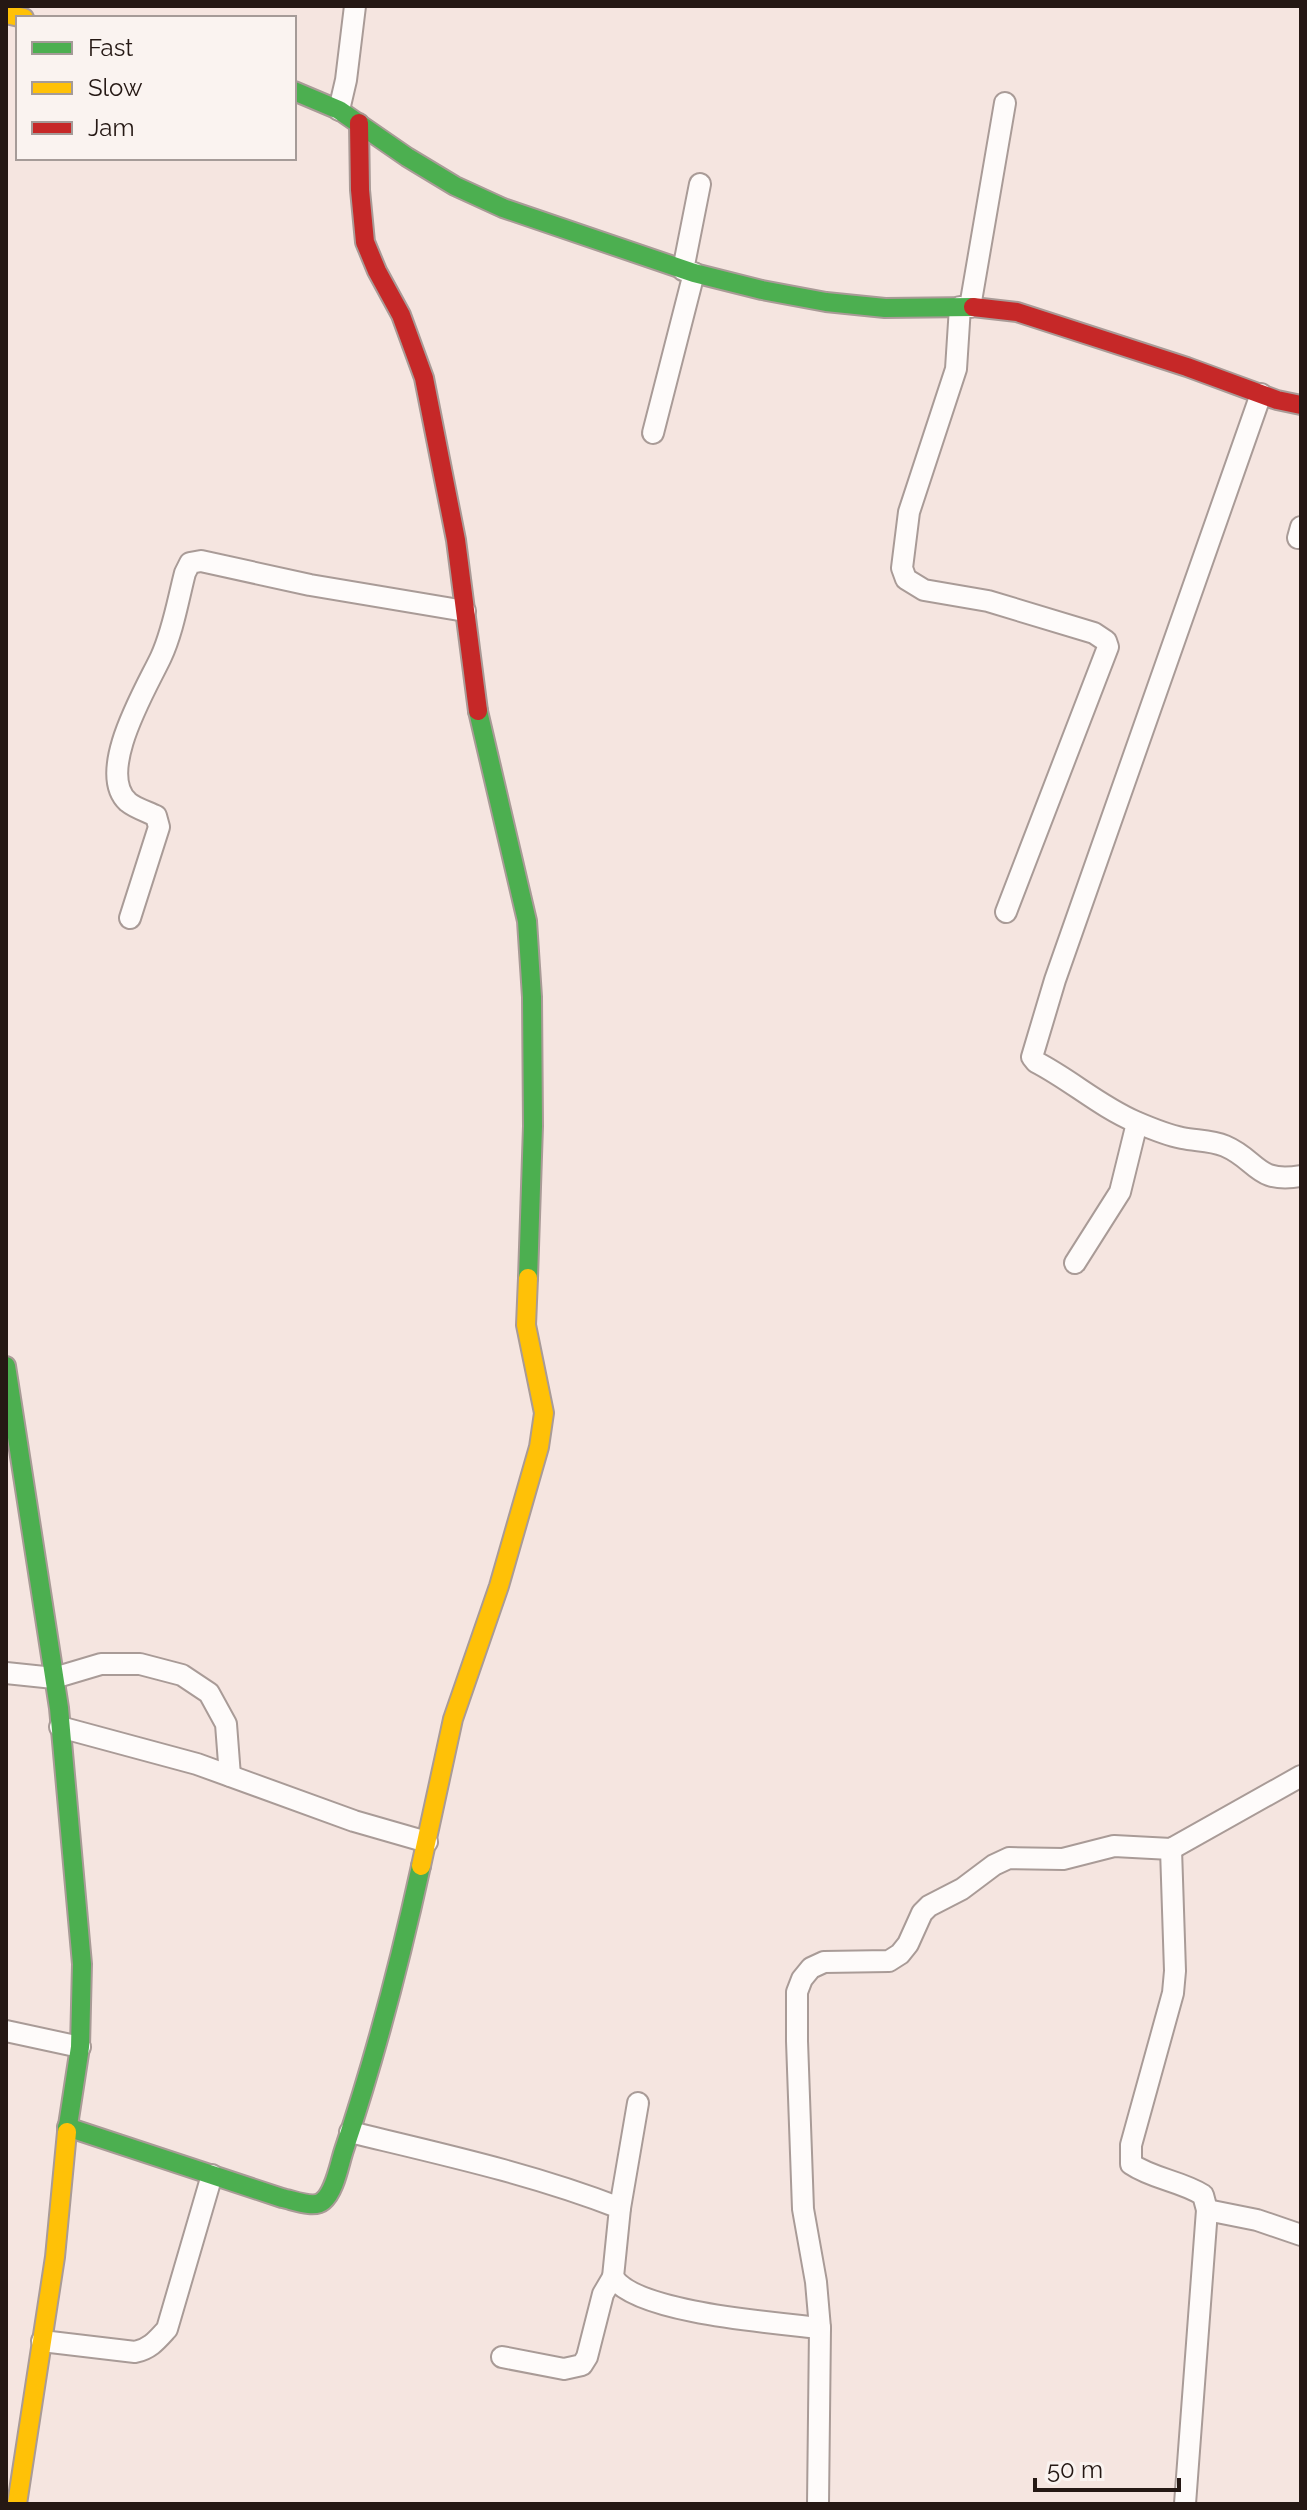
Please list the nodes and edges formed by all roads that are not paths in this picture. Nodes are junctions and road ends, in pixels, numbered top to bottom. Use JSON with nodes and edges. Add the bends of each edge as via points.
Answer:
{"nodes":[{"id":1,"x":355,"y":6,"type":"edge"},
{"id":2,"x":296,"y":92,"type":"edge"},
{"id":3,"x":1005,"y":103,"type":"dead end"},
{"id":4,"x":339,"y":110,"type":"junction"},
{"id":5,"x":359,"y":123,"type":"junction"},
{"id":6,"x":700,"y":184,"type":"dead end"},
{"id":7,"x":689,"y":272,"type":"junction"},
{"id":8,"x":965,"y":307,"type":"junction"},
{"id":9,"x":1261,"y":394,"type":"junction"},
{"id":10,"x":1301,"y":405,"type":"edge"},
{"id":11,"x":653,"y":433,"type":"dead end"},
{"id":12,"x":465,"y":611,"type":"junction"},
{"id":13,"x":1006,"y":912,"type":"dead end"},
{"id":14,"x":130,"y":918,"type":"dead end"},
{"id":15,"x":1137,"y":1123,"type":"junction"},
{"id":16,"x":1301,"y":1176,"type":"edge"},
{"id":17,"x":1075,"y":1263,"type":"dead end"},
{"id":18,"x":6,"y":1367,"type":"edge"},
{"id":19,"x":6,"y":1673,"type":"edge"},
{"id":20,"x":54,"y":1678,"type":"junction"},
{"id":21,"x":60,"y":1727,"type":"junction"},
{"id":22,"x":230,"y":1776,"type":"junction"},
{"id":23,"x":1301,"y":1776,"type":"edge"},
{"id":24,"x":427,"y":1842,"type":"junction"},
{"id":25,"x":1171,"y":1849,"type":"junction"},
{"id":26,"x":6,"y":2031,"type":"edge"},
{"id":27,"x":80,"y":2047,"type":"junction"},
{"id":28,"x":638,"y":2103,"type":"dead end"},
{"id":29,"x":67,"y":2127,"type":"junction"},
{"id":30,"x":350,"y":2132,"type":"junction"},
{"id":31,"x":212,"y":2175,"type":"junction"},
{"id":32,"x":620,"y":2208,"type":"junction"},
{"id":33,"x":1207,"y":2210,"type":"junction"},
{"id":34,"x":1301,"y":2235,"type":"edge"},
{"id":35,"x":613,"y":2277,"type":"junction"},
{"id":36,"x":820,"y":2328,"type":"junction"},
{"id":37,"x":42,"y":2341,"type":"junction"},
{"id":38,"x":502,"y":2357,"type":"dead end"},
{"id":39,"x":17,"y":2504,"type":"edge"},
{"id":40,"x":818,"y":2504,"type":"edge"},
{"id":41,"x":1185,"y":2504,"type":"edge"}],
"edges":[{"from":1,"to":4,"type":"street"},
{"from":2,"to":4,"type":"street"},
{"from":3,"to":8,"type":"street"},
{"from":4,"to":5,"type":"street"},
{"from":5,"to":7,"type":"street","via":[[455,186],[503,208]]},
{"from":5,"to":12,"type":"street","via":[[365,242],[424,378]]},
{"from":6,"to":7,"type":"street"},
{"from":7,"to":8,"type":"street","via":[[826,302]]},
{"from":7,"to":11,"type":"street"},
{"from":8,"to":9,"type":"street","via":[[1017,312],[1056,323]]},
{"from":8,"to":13,"type":"street","via":[[956,369],[909,512],[902,568],[906,579],[924,590],[988,601],[1094,633],[1108,647]]},
{"from":9,"to":10,"type":"street"},
{"from":9,"to":15,"type":"street","via":[[1032,1057],[1089,1098]]},
{"from":12,"to":14,"type":"street","via":[[190,563],[162,655],[131,716],[120,754],[118,778],[128,802],[156,816],[159,827]]},
{"from":12,"to":24,"type":"street","via":[[479,721],[530,948],[533,1126],[525,1308],[544,1413],[530,1484],[453,1719]]},
{"from":15,"to":16,"type":"street","via":[[1224,1145],[1261,1173]]},
{"from":15,"to":17,"type":"street","via":[[1120,1192]]},
{"from":18,"to":20,"type":"street"},
{"from":19,"to":20,"type":"street"},
{"from":20,"to":21,"type":"street"},
{"from":20,"to":22,"type":"street","via":[[101,1664],[140,1664],[182,1675],[209,1693],[226,1724]]},
{"from":21,"to":22,"type":"street"},
{"from":21,"to":27,"type":"street","via":[[82,1964]]},
{"from":22,"to":24,"type":"street"},
{"from":23,"to":25,"type":"street"},
{"from":24,"to":30,"type":"street"},
{"from":25,"to":33,"type":"street","via":[[1173,1993],[1131,2145],[1131,2164],[1193,2188],[1203,2195]]},
{"from":25,"to":36,"type":"street","via":[[1114,1846],[1063,1859],[1009,1858],[929,1906],[908,1944],[889,1961],[824,1962],[802,1979],[797,2041],[803,2209]]},
{"from":26,"to":27,"type":"street"},
{"from":27,"to":29,"type":"street"},
{"from":28,"to":32,"type":"street"},
{"from":29,"to":31,"type":"street"},
{"from":29,"to":37,"type":"street"},
{"from":30,"to":31,"type":"street","via":[[331,2189],[314,2205]]},
{"from":30,"to":32,"type":"street","via":[[567,2188]]},
{"from":31,"to":37,"type":"street","via":[[167,2329],[153,2344],[135,2352]]},
{"from":32,"to":35,"type":"street"},
{"from":33,"to":34,"type":"street"},
{"from":33,"to":41,"type":"street"},
{"from":35,"to":36,"type":"street","via":[[660,2303]]},
{"from":35,"to":38,"type":"street","via":[[582,2365],[564,2369]]},
{"from":36,"to":40,"type":"street"},
{"from":37,"to":39,"type":"street"}]}
